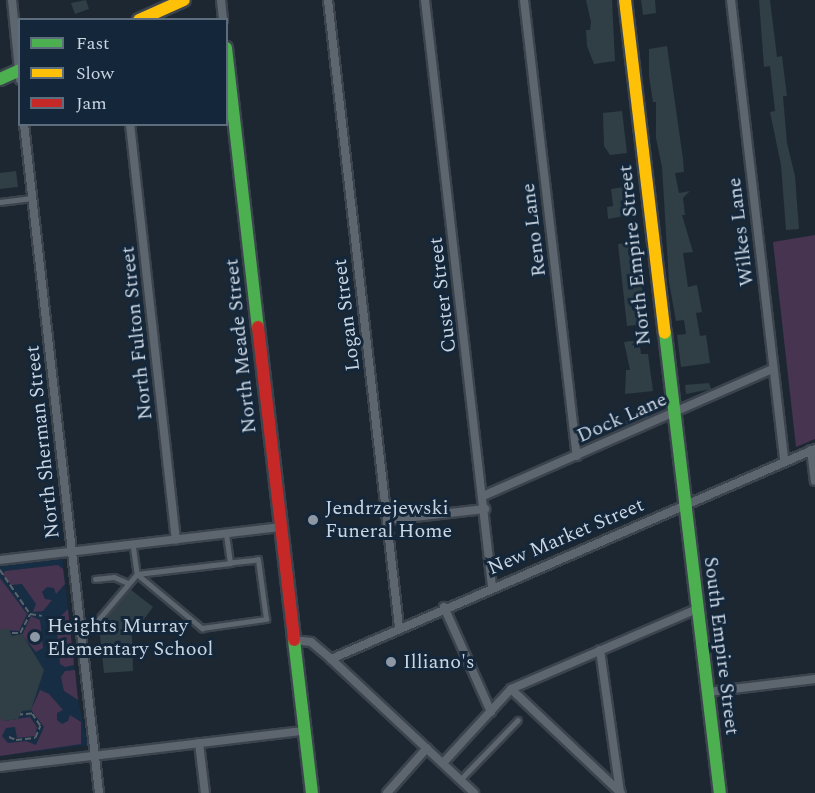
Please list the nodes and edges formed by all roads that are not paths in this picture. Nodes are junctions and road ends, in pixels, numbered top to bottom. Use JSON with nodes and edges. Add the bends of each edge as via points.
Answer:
{"nodes":[{"id":1,"x":12,"y":0,"type":"edge"},
{"id":2,"x":184,"y":0,"type":"edge"},
{"id":3,"x":221,"y":0,"type":"edge"},
{"id":4,"x":328,"y":0,"type":"edge"},
{"id":5,"x":425,"y":0,"type":"edge"},
{"id":6,"x":524,"y":0,"type":"edge"},
{"id":7,"x":625,"y":0,"type":"edge"},
{"id":8,"x":731,"y":0,"type":"edge"},
{"id":9,"x":144,"y":18,"type":"edge"},
{"id":10,"x":223,"y":18,"type":"edge"},
{"id":11,"x":18,"y":63,"type":"edge"},
{"id":12,"x":228,"y":66,"type":"edge"},
{"id":13,"x":18,"y":73,"type":"edge"},
{"id":14,"x":0,"y":79,"type":"edge"},
{"id":15,"x":24,"y":126,"type":"edge"},
{"id":16,"x":130,"y":126,"type":"edge"},
{"id":17,"x":33,"y":198,"type":"junction"},
{"id":18,"x":0,"y":202,"type":"edge"},
{"id":19,"x":773,"y":369,"type":"junction"},
{"id":20,"x":672,"y":414,"type":"junction"},
{"id":21,"x":813,"y":450,"type":"edge"},
{"id":22,"x":577,"y":456,"type":"junction"},
{"id":23,"x":784,"y":461,"type":"junction"},
{"id":24,"x":815,"y":481,"type":"edge"},
{"id":25,"x":483,"y":496,"type":"junction"},
{"id":26,"x":683,"y":505,"type":"junction"},
{"id":27,"x":485,"y":509,"type":"junction"},
{"id":28,"x":387,"y":520,"type":"junction"},
{"id":29,"x":280,"y":527,"type":"junction"},
{"id":30,"x":226,"y":533,"type":"junction"},
{"id":31,"x":176,"y":538,"type":"junction"},
{"id":32,"x":134,"y":544,"type":"junction"},
{"id":33,"x":72,"y":551,"type":"junction"},
{"id":34,"x":0,"y":560,"type":"edge"},
{"id":35,"x":230,"y":563,"type":"junction"},
{"id":36,"x":137,"y":574,"type":"junction"},
{"id":37,"x":95,"y":579,"type":"dead end"},
{"id":38,"x":128,"y":583,"type":"junction"},
{"id":39,"x":492,"y":586,"type":"junction"},
{"id":40,"x":444,"y":607,"type":"junction"},
{"id":41,"x":697,"y":609,"type":"junction"},
{"id":42,"x":399,"y":627,"type":"junction"},
{"id":43,"x":82,"y":631,"type":"junction"},
{"id":44,"x":294,"y":640,"type":"junction"},
{"id":45,"x":600,"y":650,"type":"junction"},
{"id":46,"x":331,"y":659,"type":"junction"},
{"id":47,"x":815,"y":679,"type":"edge"},
{"id":48,"x":511,"y":689,"type":"junction"},
{"id":49,"x":708,"y":692,"type":"junction"},
{"id":50,"x":491,"y":711,"type":"junction"},
{"id":51,"x":518,"y":720,"type":"dead end"},
{"id":52,"x":303,"y":731,"type":"junction"},
{"id":53,"x":200,"y":743,"type":"junction"},
{"id":54,"x":427,"y":748,"type":"junction"},
{"id":55,"x":94,"y":755,"type":"junction"},
{"id":56,"x":443,"y":764,"type":"junction"},
{"id":57,"x":0,"y":767,"type":"edge"},
{"id":58,"x":460,"y":780,"type":"junction"},
{"id":59,"x":621,"y":792,"type":"edge"},
{"id":60,"x":99,"y":793,"type":"edge"},
{"id":61,"x":205,"y":793,"type":"edge"},
{"id":62,"x":312,"y":793,"type":"edge"},
{"id":63,"x":387,"y":793,"type":"edge"},
{"id":64,"x":474,"y":793,"type":"edge"},
{"id":65,"x":720,"y":793,"type":"edge"}],
"edges":[{"from":1,"to":11,"type":"street"},
{"from":2,"to":9,"type":"street"},
{"from":3,"to":10,"type":"street"},
{"from":4,"to":28,"type":"street","name":"Logan Street"},
{"from":5,"to":25,"type":"street","name":"Custer Street"},
{"from":6,"to":22,"type":"street","name":"Reno Lane"},
{"from":7,"to":20,"type":"street","name":"North Empire Street"},
{"from":8,"to":19,"type":"street","name":"Wilkes Lane"},
{"from":12,"to":29,"type":"street","name":"North Meade Street"},
{"from":13,"to":14,"type":"street"},
{"from":15,"to":17,"type":"street","name":"North Sherman Street"},
{"from":16,"to":31,"type":"street","name":"North Fulton Street"},
{"from":17,"to":18,"type":"lane"},
{"from":17,"to":33,"type":"street","name":"North Sherman Street"},
{"from":19,"to":20,"type":"street","name":"Dock Lane"},
{"from":19,"to":23,"type":"street","name":"Wilkes Lane"},
{"from":20,"to":22,"type":"street","name":"Dock Lane"},
{"from":20,"to":26,"type":"street","name":"North Empire Street"},
{"from":21,"to":23,"type":"street","name":"New Market Street"},
{"from":21,"to":24,"type":"street"},
{"from":22,"to":25,"type":"street","name":"Dock Lane"},
{"from":23,"to":26,"type":"street","name":"New Market Street"},
{"from":25,"to":27,"type":"street","name":"Custer Street"},
{"from":26,"to":39,"type":"street","name":"New Market Street"},
{"from":26,"to":41,"type":"street","name":"South Empire Street"},
{"from":27,"to":28,"type":"street"},
{"from":27,"to":39,"type":"street","name":"Custer Street"},
{"from":28,"to":42,"type":"street","name":"Logan Street"},
{"from":29,"to":30,"type":"street"},
{"from":29,"to":44,"type":"street","name":"North Meade Street"},
{"from":30,"to":31,"type":"street"},
{"from":30,"to":35,"type":"lane"},
{"from":31,"to":32,"type":"street"},
{"from":32,"to":33,"type":"street"},
{"from":32,"to":36,"type":"lane"},
{"from":33,"to":34,"type":"street"},
{"from":33,"to":43,"type":"street","name":"North Sherman Street"},
{"from":35,"to":36,"type":"lane"},
{"from":35,"to":36,"type":"lane","via":[[258,560],[266,619],[202,628]]},
{"from":36,"to":38,"type":"lane"},
{"from":37,"to":38,"type":"lane","via":[[114,577]]},
{"from":38,"to":43,"type":"lane","via":[[93,626]]},
{"from":39,"to":40,"type":"street","name":"New Market Street"},
{"from":40,"to":42,"type":"street","name":"New Market Street"},
{"from":40,"to":50,"type":"street"},
{"from":41,"to":45,"type":"street"},
{"from":41,"to":49,"type":"street","name":"South Empire Street"},
{"from":42,"to":46,"type":"street","name":"New Market Street"},
{"from":43,"to":55,"type":"street","name":"North Sherman Street"},
{"from":44,"to":46,"type":"street","via":[[311,642]]},
{"from":44,"to":52,"type":"street","name":"North Meade Street"},
{"from":45,"to":48,"type":"street"},
{"from":45,"to":59,"type":"street"},
{"from":46,"to":54,"type":"street"},
{"from":47,"to":49,"type":"street"},
{"from":48,"to":50,"type":"street"},
{"from":48,"to":59,"type":"street"},
{"from":49,"to":65,"type":"street","name":"South Empire Street"},
{"from":50,"to":56,"type":"street"},
{"from":51,"to":58,"type":"lane"},
{"from":52,"to":53,"type":"street"},
{"from":52,"to":62,"type":"street","name":"North Meade Street"},
{"from":53,"to":55,"type":"street"},
{"from":53,"to":61,"type":"street"},
{"from":54,"to":56,"type":"street"},
{"from":54,"to":63,"type":"street"},
{"from":55,"to":57,"type":"street"},
{"from":55,"to":60,"type":"street","name":"North Sherman Street"},
{"from":56,"to":58,"type":"street"},
{"from":58,"to":64,"type":"street"}]}
